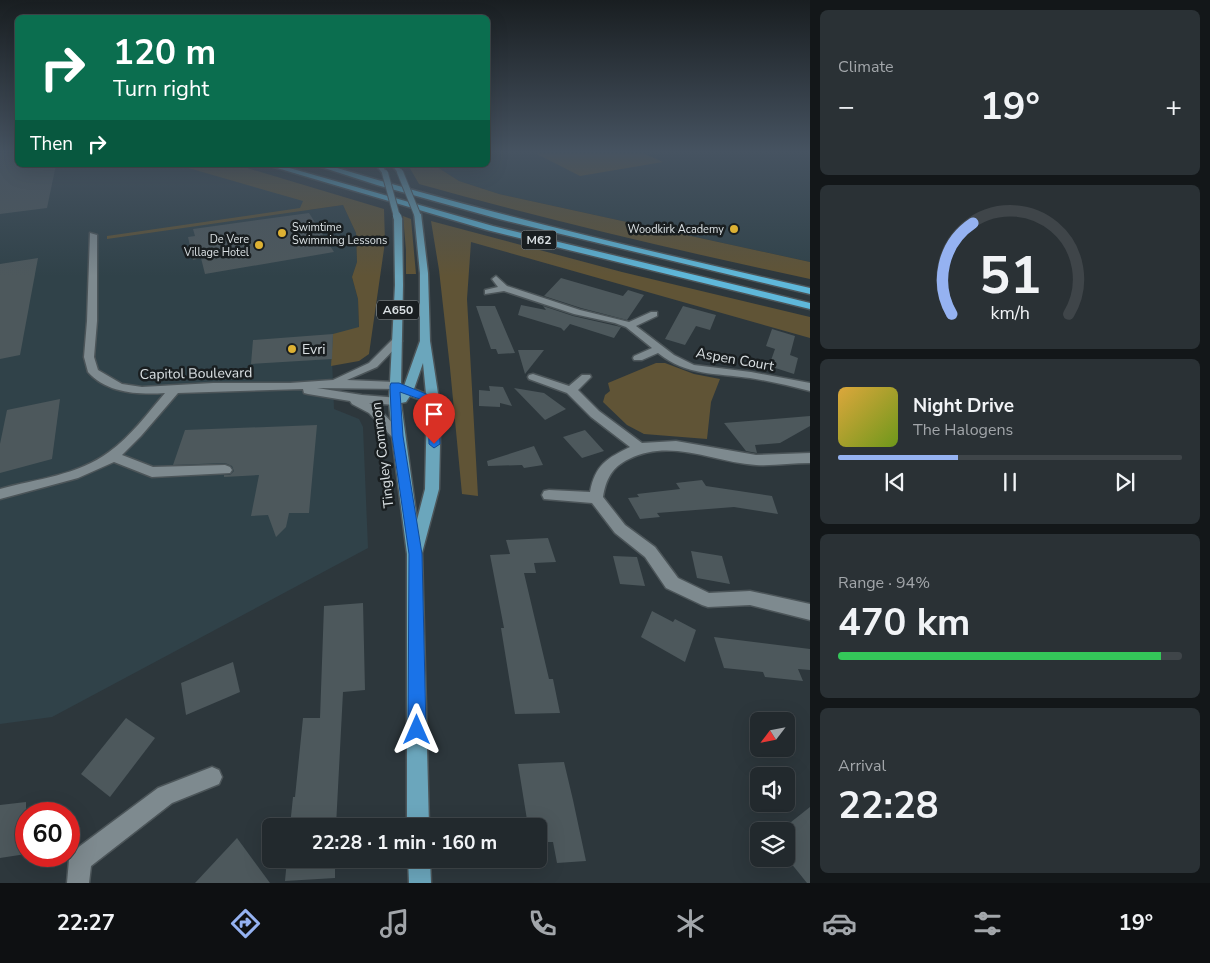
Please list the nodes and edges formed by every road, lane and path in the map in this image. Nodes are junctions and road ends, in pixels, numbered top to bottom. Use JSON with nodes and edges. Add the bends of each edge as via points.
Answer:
{"nodes":[{"id":1,"x":373,"y":194,"type":"edge"},
{"id":2,"x":391,"y":194,"type":"edge"},
{"id":3,"x":408,"y":194,"type":"edge"},
{"id":4,"x":420,"y":194,"type":"edge"},
{"id":5,"x":93,"y":235,"type":"dead end"},
{"id":6,"x":496,"y":279,"type":"dead end"},
{"id":7,"x":504,"y":288,"type":"junction"},
{"id":8,"x":810,"y":291,"type":"edge"},
{"id":9,"x":488,"y":292,"type":"dead end"},
{"id":10,"x":810,"y":306,"type":"edge"},
{"id":11,"x":654,"y":314,"type":"dead end"},
{"id":12,"x":629,"y":325,"type":"junction"},
{"id":13,"x":396,"y":341,"type":"junction"},
{"id":14,"x":425,"y":341,"type":"junction"},
{"id":15,"x":659,"y":349,"type":"junction"},
{"id":16,"x":638,"y":358,"type":"dead end"},
{"id":17,"x":534,"y":377,"type":"dead end"},
{"id":18,"x":586,"y":377,"type":"dead end"},
{"id":19,"x":331,"y":383,"type":"junction"},
{"id":20,"x":395,"y":386,"type":"junction"},
{"id":21,"x":290,"y":387,"type":"junction"},
{"id":22,"x":810,"y":387,"type":"edge"},
{"id":23,"x":570,"y":390,"type":"junction"},
{"id":24,"x":173,"y":391,"type":"junction"},
{"id":25,"x":408,"y":391,"type":"junction"},
{"id":26,"x":340,"y":395,"type":"junction"},
{"id":27,"x":433,"y":400,"type":"junction"},
{"id":28,"x":395,"y":401,"type":"junction"},
{"id":29,"x":398,"y":436,"type":"junction"},
{"id":30,"x":640,"y":448,"type":"junction"},
{"id":31,"x":112,"y":456,"type":"junction"},
{"id":32,"x":810,"y":458,"type":"edge"},
{"id":33,"x":225,"y":470,"type":"dead end"},
{"id":34,"x":0,"y":494,"type":"edge"},
{"id":35,"x":550,"y":495,"type":"dead end"},
{"id":36,"x":596,"y":498,"type":"junction"},
{"id":37,"x":416,"y":554,"type":"junction"},
{"id":38,"x":810,"y":612,"type":"edge"},
{"id":39,"x":212,"y":777,"type":"dead end"},
{"id":40,"x":418,"y":818,"type":"edge"},
{"id":41,"x":419,"y":868,"type":"edge"},
{"id":42,"x":78,"y":883,"type":"edge"},
{"id":43,"x":420,"y":883,"type":"edge"}],
"edges":[{"from":1,"to":10,"type":"highway","number":"M62","via":[[490,228]]},
{"from":2,"to":13,"type":"main road","name":"Tingley Common","number":"A650","bridge":true,"via":[[398,219]]},
{"from":3,"to":14,"type":"main road","name":"Tingley Common","number":"A650","bridge":true,"via":[[416,214],[424,273]]},
{"from":4,"to":8,"type":"highway","number":"M62","via":[[662,258]]},
{"from":5,"to":24,"type":"street","name":"Capitol Boulevard","via":[[89,357],[93,372],[119,387]]},
{"from":6,"to":7,"type":"street"},
{"from":7,"to":9,"type":"street","name":"Aspen Court"},
{"from":7,"to":12,"type":"street","name":"Aspen Court"},
{"from":11,"to":12,"type":"street"},
{"from":12,"to":15,"type":"street","name":"Aspen Court"},
{"from":13,"to":19,"type":"street","name":"Capitol Boulevard","via":[[373,365]]},
{"from":13,"to":20,"type":"main road","name":"Tingley Common","number":"A650"},
{"from":14,"to":25,"type":"main road"},
{"from":14,"to":27,"type":"main road","name":"Tingley Common","number":"A650"},
{"from":15,"to":16,"type":"street"},
{"from":15,"to":22,"type":"street","name":"Aspen Court","via":[[692,368]]},
{"from":17,"to":23,"type":"street"},
{"from":18,"to":23,"type":"street"},
{"from":19,"to":20,"type":"street","name":"Capitol Boulevard"},
{"from":19,"to":21,"type":"street","name":"Capitol Boulevard"},
{"from":20,"to":25,"type":"main road"},
{"from":20,"to":28,"type":"main road","name":"Tingley Common","number":"A650"},
{"from":21,"to":24,"type":"street","name":"Capitol Boulevard","via":[[214,387]]},
{"from":21,"to":26,"type":"street","name":"Capitol Boulevard"},
{"from":23,"to":30,"type":"street","via":[[608,426]]},
{"from":24,"to":31,"type":"street","via":[[141,429]]},
{"from":25,"to":27,"type":"main road"},
{"from":25,"to":28,"type":"main road","via":[[402,399]]},
{"from":26,"to":28,"type":"street","name":"Capitol Boulevard"},
{"from":26,"to":29,"type":"street","name":"Capitol Boulevard","via":[[373,410]]},
{"from":27,"to":37,"type":"main road","name":"Tingley Common","number":"A650","via":[[432,489]]},
{"from":28,"to":29,"type":"main road","name":"Tingley Common","number":"A650"},
{"from":29,"to":37,"type":"main road","name":"Tingley Common","number":"A650"},
{"from":30,"to":32,"type":"street","via":[[676,445],[756,460]]},
{"from":30,"to":36,"type":"street","via":[[613,461],[599,480]]},
{"from":31,"to":33,"type":"street","via":[[152,472]]},
{"from":31,"to":34,"type":"street","via":[[87,470]]},
{"from":35,"to":36,"type":"street"},
{"from":36,"to":38,"type":"street","via":[[620,529],[650,552],[672,583],[708,600],[750,598]]},
{"from":37,"to":40,"type":"main road","name":"Tingley Common","number":"A650"},
{"from":39,"to":42,"type":"street","via":[[165,796],[80,860]]},
{"from":41,"to":43,"type":"main road"}]}
